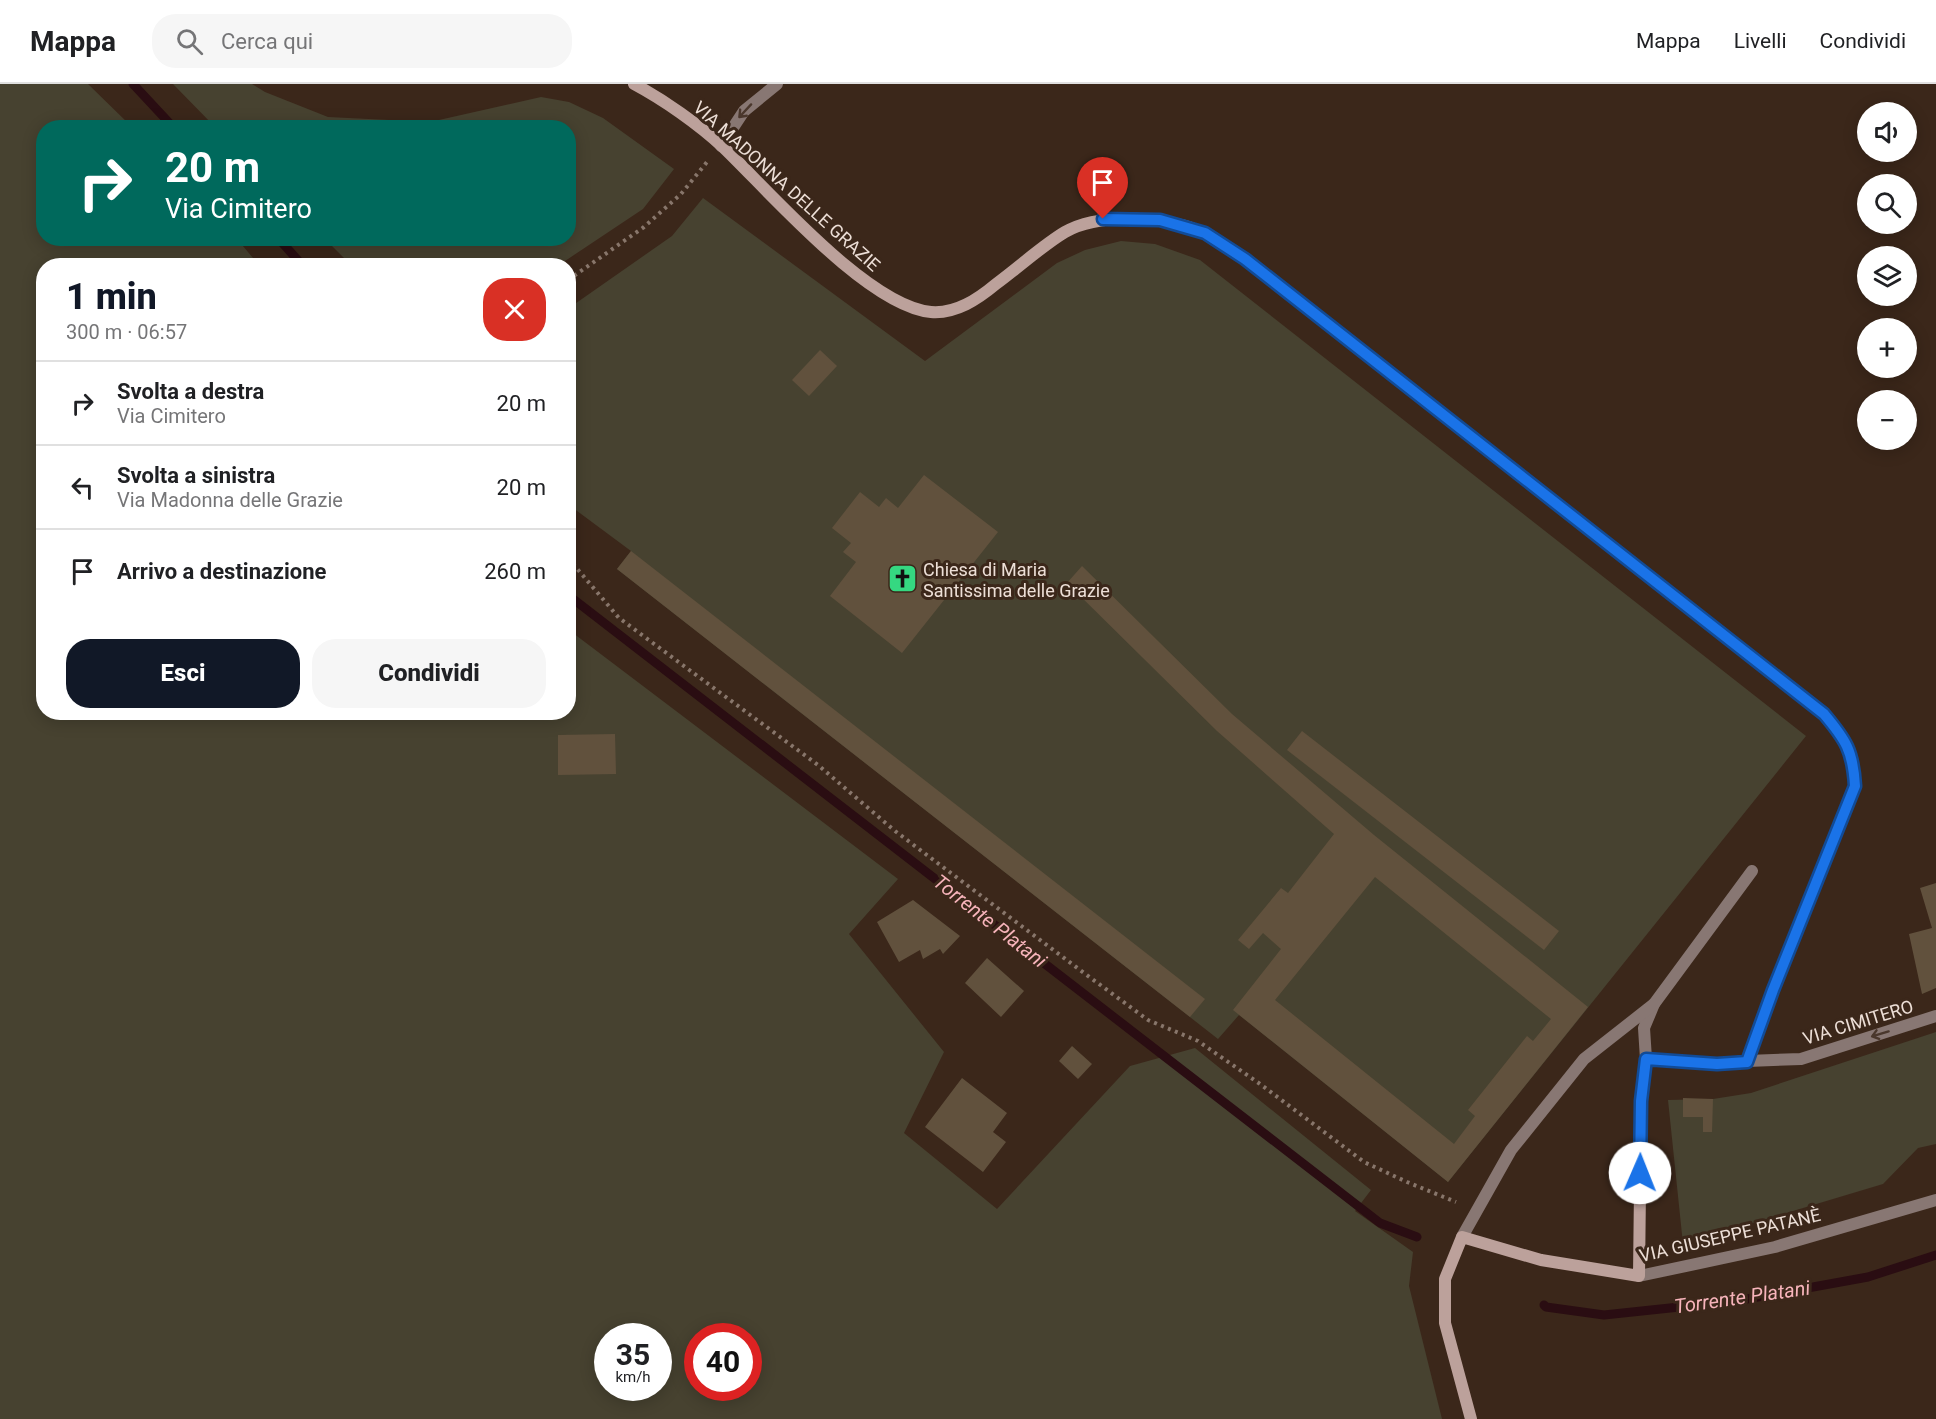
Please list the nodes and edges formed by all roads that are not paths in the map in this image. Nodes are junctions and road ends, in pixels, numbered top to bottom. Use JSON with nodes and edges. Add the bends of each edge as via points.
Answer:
{"nodes":[{"id":1,"x":634,"y":84,"type":"edge"},
{"id":2,"x":777,"y":84,"type":"edge"},
{"id":3,"x":721,"y":146,"type":"junction"},
{"id":4,"x":1752,"y":871,"type":"dead end"},
{"id":5,"x":1654,"y":1004,"type":"junction"},
{"id":6,"x":1936,"y":1016,"type":"edge"},
{"id":7,"x":1646,"y":1059,"type":"junction"},
{"id":8,"x":1747,"y":1062,"type":"junction"},
{"id":9,"x":1936,"y":1200,"type":"edge"},
{"id":10,"x":1462,"y":1237,"type":"junction"},
{"id":11,"x":1639,"y":1276,"type":"junction"},
{"id":12,"x":1471,"y":1419,"type":"edge"}],
"edges":[{"from":1,"to":3,"type":"street","name":"VIA MADONNA DELLE GRAZIE"},
{"from":2,"to":3,"type":"street","one_way":true,"via":[[744,111]]},
{"from":3,"to":8,"type":"street","name":"VIA MADONNA DELLE GRAZIE","via":[[825,247],[876,288],[908,305],[932,312],[960,308],[1066,231],[1103,219],[1160,220],[1205,233],[1245,259],[1824,714],[1843,735],[1854,764],[1855,786]]},
{"from":4,"to":5,"type":"street"},
{"from":5,"to":7,"type":"street","via":[[1644,1028]]},
{"from":5,"to":10,"type":"street","via":[[1584,1059],[1511,1150]]},
{"from":6,"to":8,"type":"street","name":"VIA CIMITERO","one_way":true,"via":[[1801,1059]]},
{"from":7,"to":8,"type":"street","name":"VIA CIMITERO"},
{"from":7,"to":11,"type":"street","via":[[1641,1101]]},
{"from":9,"to":11,"type":"street","name":"VIA GIUSEPPE PATANÈ","via":[[1774,1247]]},
{"from":10,"to":11,"type":"street","name":"VIA GIUSEPPE PATANÈ","via":[[1541,1260]]},
{"from":10,"to":12,"type":"street","via":[[1445,1279],[1445,1323]]}]}
